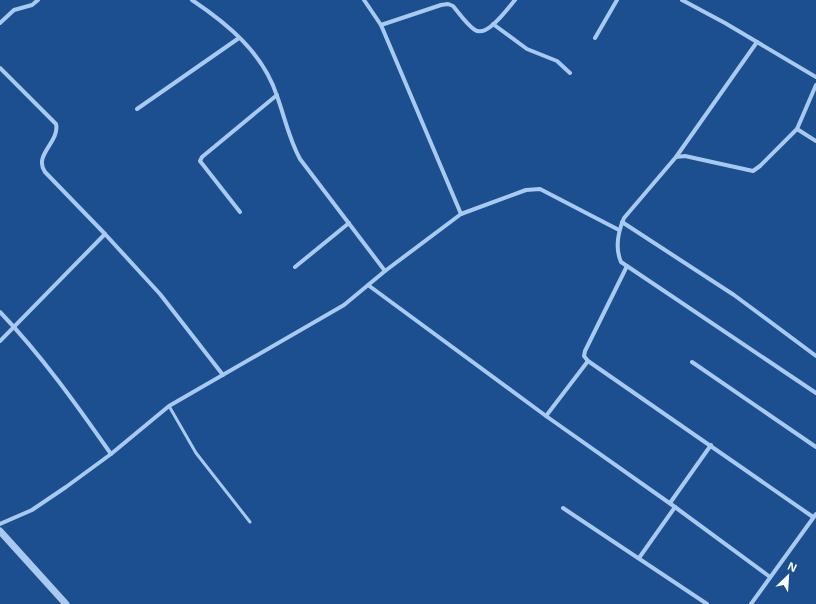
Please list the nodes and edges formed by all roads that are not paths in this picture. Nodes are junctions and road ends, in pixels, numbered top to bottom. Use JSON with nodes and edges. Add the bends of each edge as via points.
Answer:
{"nodes":[{"id":1,"x":38,"y":0,"type":"edge"},
{"id":2,"x":192,"y":0,"type":"edge"},
{"id":3,"x":364,"y":0,"type":"edge"},
{"id":4,"x":515,"y":0,"type":"edge"},
{"id":5,"x":618,"y":0,"type":"edge"},
{"id":6,"x":682,"y":0,"type":"edge"},
{"id":7,"x":0,"y":23,"type":"edge"},
{"id":8,"x":493,"y":24,"type":"junction"},
{"id":9,"x":381,"y":25,"type":"junction"},
{"id":10,"x":239,"y":38,"type":"junction"},
{"id":11,"x":595,"y":38,"type":"dead end"},
{"id":12,"x":756,"y":42,"type":"junction"},
{"id":13,"x":0,"y":68,"type":"edge"},
{"id":14,"x":570,"y":73,"type":"dead end"},
{"id":15,"x":816,"y":77,"type":"edge"},
{"id":16,"x":816,"y":85,"type":"edge"},
{"id":17,"x":277,"y":95,"type":"junction"},
{"id":18,"x":137,"y":109,"type":"dead end"},
{"id":19,"x":797,"y":129,"type":"junction"},
{"id":20,"x":816,"y":141,"type":"edge"},
{"id":21,"x":676,"y":157,"type":"junction"},
{"id":22,"x":240,"y":212,"type":"dead end"},
{"id":23,"x":461,"y":214,"type":"junction"},
{"id":24,"x":622,"y":222,"type":"junction"},
{"id":25,"x":349,"y":223,"type":"junction"},
{"id":26,"x":620,"y":230,"type":"junction"},
{"id":27,"x":105,"y":234,"type":"junction"},
{"id":28,"x":627,"y":266,"type":"junction"},
{"id":29,"x":295,"y":267,"type":"dead end"},
{"id":30,"x":385,"y":271,"type":"junction"},
{"id":31,"x":368,"y":285,"type":"junction"},
{"id":32,"x":0,"y":312,"type":"edge"},
{"id":33,"x":14,"y":327,"type":"junction"},
{"id":34,"x":0,"y":341,"type":"edge"},
{"id":35,"x":816,"y":356,"type":"edge"},
{"id":36,"x":588,"y":361,"type":"junction"},
{"id":37,"x":692,"y":362,"type":"dead end"},
{"id":38,"x":222,"y":375,"type":"junction"},
{"id":39,"x":816,"y":393,"type":"edge"},
{"id":40,"x":169,"y":406,"type":"junction"},
{"id":41,"x":546,"y":416,"type":"junction"},
{"id":42,"x":710,"y":445,"type":"junction"},
{"id":43,"x":816,"y":447,"type":"edge"},
{"id":44,"x":111,"y":454,"type":"junction"},
{"id":45,"x":670,"y":503,"type":"junction"},
{"id":46,"x":675,"y":507,"type":"junction"},
{"id":47,"x":563,"y":508,"type":"dead end"},
{"id":48,"x":815,"y":515,"type":"edge"},
{"id":49,"x":250,"y":522,"type":"dead end"},
{"id":50,"x":0,"y":524,"type":"edge"},
{"id":51,"x":0,"y":531,"type":"edge"},
{"id":52,"x":639,"y":558,"type":"junction"},
{"id":53,"x":770,"y":577,"type":"junction"},
{"id":54,"x":66,"y":604,"type":"edge"},
{"id":55,"x":707,"y":604,"type":"edge"},
{"id":56,"x":751,"y":604,"type":"edge"}],
"edges":[{"from":1,"to":7,"type":"street","via":[[32,5],[8,13]]},
{"from":2,"to":10,"type":"street","via":[[220,20]]},
{"from":3,"to":9,"type":"street"},
{"from":4,"to":8,"type":"street"},
{"from":5,"to":11,"type":"street"},
{"from":6,"to":12,"type":"street"},
{"from":8,"to":9,"type":"street","via":[[485,31],[475,30],[453,6],[448,4]]},
{"from":8,"to":14,"type":"street","via":[[528,49],[557,61]]},
{"from":9,"to":23,"type":"street"},
{"from":10,"to":17,"type":"street","via":[[262,63]]},
{"from":10,"to":18,"type":"street"},
{"from":12,"to":15,"type":"street"},
{"from":12,"to":21,"type":"street"},
{"from":13,"to":27,"type":"street","via":[[56,124],[56,133],[41,161],[41,167]]},
{"from":16,"to":19,"type":"street"},
{"from":17,"to":22,"type":"street","via":[[200,161]]},
{"from":17,"to":25,"type":"street","via":[[292,144],[300,159]]},
{"from":19,"to":20,"type":"street"},
{"from":19,"to":21,"type":"street","via":[[753,171],[685,156]]},
{"from":21,"to":24,"type":"street"},
{"from":23,"to":26,"type":"street","via":[[526,190],[540,189]]},
{"from":23,"to":30,"type":"street"},
{"from":24,"to":26,"type":"street"},
{"from":24,"to":35,"type":"street","via":[[734,295]]},
{"from":25,"to":29,"type":"street"},
{"from":25,"to":30,"type":"street"},
{"from":26,"to":28,"type":"street","via":[[617,252],[621,262]]},
{"from":27,"to":33,"type":"street"},
{"from":27,"to":38,"type":"street","via":[[160,294]]},
{"from":28,"to":36,"type":"street","via":[[585,351],[584,356]]},
{"from":28,"to":39,"type":"street"},
{"from":30,"to":31,"type":"street"},
{"from":31,"to":38,"type":"street","via":[[344,305]]},
{"from":31,"to":41,"type":"street"},
{"from":32,"to":33,"type":"street"},
{"from":33,"to":34,"type":"street"},
{"from":33,"to":44,"type":"street","via":[[60,381]]},
{"from":36,"to":41,"type":"street"},
{"from":36,"to":42,"type":"street"},
{"from":37,"to":43,"type":"street"},
{"from":38,"to":40,"type":"street"},
{"from":40,"to":44,"type":"street"},
{"from":40,"to":49,"type":"lane","via":[[196,453]]},
{"from":41,"to":45,"type":"street"},
{"from":42,"to":45,"type":"street"},
{"from":42,"to":48,"type":"street"},
{"from":44,"to":50,"type":"street","via":[[32,510]]},
{"from":45,"to":46,"type":"street"},
{"from":46,"to":52,"type":"street"},
{"from":46,"to":53,"type":"street"},
{"from":47,"to":52,"type":"street"},
{"from":48,"to":53,"type":"street"},
{"from":51,"to":54,"type":"street"},
{"from":52,"to":55,"type":"street"},
{"from":53,"to":56,"type":"street"}]}
